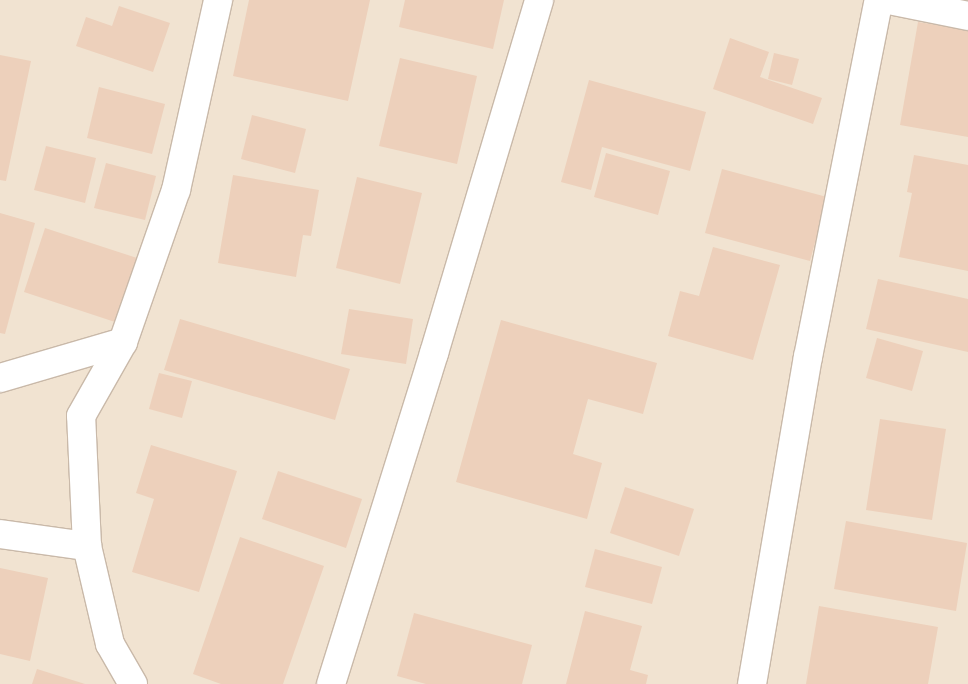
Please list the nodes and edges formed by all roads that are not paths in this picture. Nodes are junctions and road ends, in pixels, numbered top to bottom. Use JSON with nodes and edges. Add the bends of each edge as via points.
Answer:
{"nodes":[{"id":1,"x":218,"y":0,"type":"edge"},
{"id":2,"x":539,"y":0,"type":"edge"},
{"id":3,"x":879,"y":0,"type":"edge"},
{"id":4,"x":889,"y":0,"type":"edge"},
{"id":5,"x":968,"y":16,"type":"edge"},
{"id":6,"x":123,"y":342,"type":"junction"},
{"id":7,"x":0,"y":378,"type":"edge"},
{"id":8,"x":0,"y":534,"type":"edge"},
{"id":9,"x":87,"y":546,"type":"junction"},
{"id":10,"x":132,"y":684,"type":"edge"},
{"id":11,"x":331,"y":684,"type":"edge"},
{"id":12,"x":752,"y":684,"type":"edge"}],
"edges":[{"from":1,"to":6,"type":"street","via":[[176,190]]},
{"from":2,"to":11,"type":"street"},
{"from":3,"to":12,"type":"street","via":[[808,357]]},
{"from":4,"to":5,"type":"street"},
{"from":6,"to":7,"type":"street"},
{"from":6,"to":9,"type":"street","via":[[81,416]]},
{"from":8,"to":9,"type":"street"},
{"from":9,"to":10,"type":"street","via":[[110,644]]}]}
